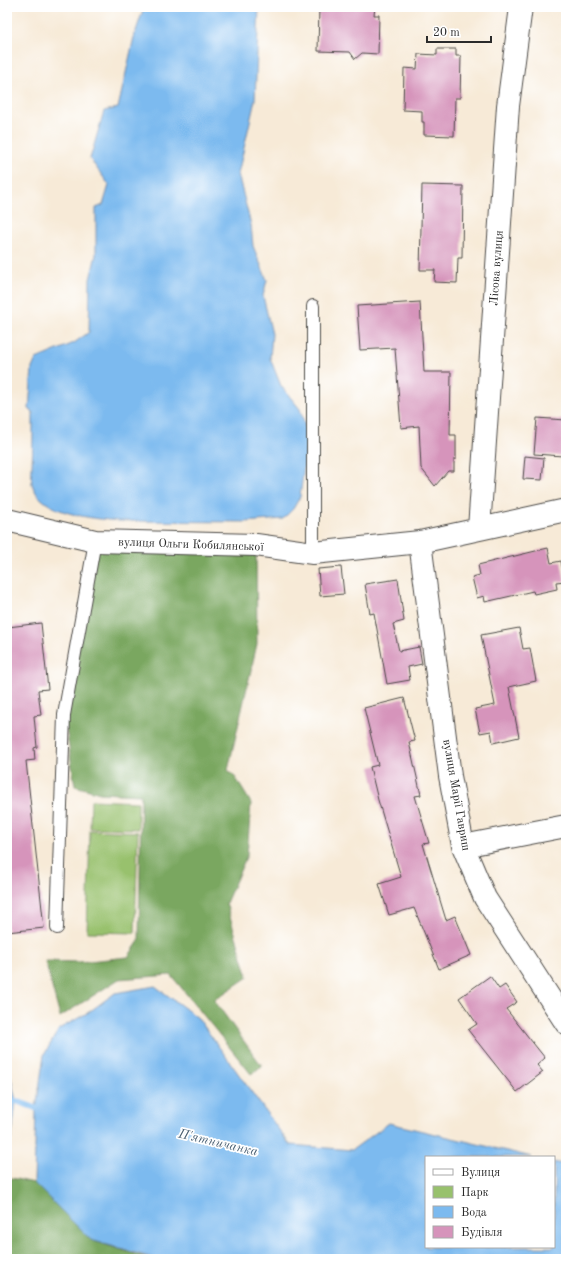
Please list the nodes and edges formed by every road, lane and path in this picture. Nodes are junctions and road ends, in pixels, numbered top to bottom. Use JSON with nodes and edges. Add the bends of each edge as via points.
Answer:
{"nodes":[{"id":1,"x":521,"y":7,"type":"edge"},
{"id":2,"x":313,"y":306,"type":"dead end"},
{"id":3,"x":566,"y":510,"type":"edge"},
{"id":4,"x":7,"y":520,"type":"edge"},
{"id":5,"x":479,"y":529,"type":"junction"},
{"id":6,"x":95,"y":541,"type":"junction"},
{"id":7,"x":420,"y":542,"type":"junction"},
{"id":8,"x":313,"y":553,"type":"junction"},
{"id":9,"x":566,"y":826,"type":"edge"},
{"id":10,"x":463,"y":846,"type":"junction"},
{"id":11,"x":57,"y":928,"type":"dead end"},
{"id":12,"x":566,"y":1023,"type":"edge"}],
"edges":[{"from":1,"to":5,"type":"street","name":"Лісова вулиця","via":[[508,106]]},
{"from":2,"to":8,"type":"lane"},
{"from":3,"to":5,"type":"street","name":"вулиця Ольги Кобилянської"},
{"from":4,"to":6,"type":"street","name":"вулиця Ольги Кобилянської"},
{"from":5,"to":7,"type":"street","name":"вулиця Ольги Кобилянської"},
{"from":6,"to":8,"type":"street","name":"вулиця Ольги Кобилянської","via":[[256,545]]},
{"from":6,"to":11,"type":"lane","via":[[64,715]]},
{"from":7,"to":8,"type":"street","name":"вулиця Ольги Кобилянської"},
{"from":7,"to":10,"type":"street","name":"вулиця Марії Гавриш","via":[[450,776]]},
{"from":9,"to":10,"type":"street"},
{"from":10,"to":12,"type":"street","name":"вулиця Марії Гавриш","via":[[485,898]]}]}
